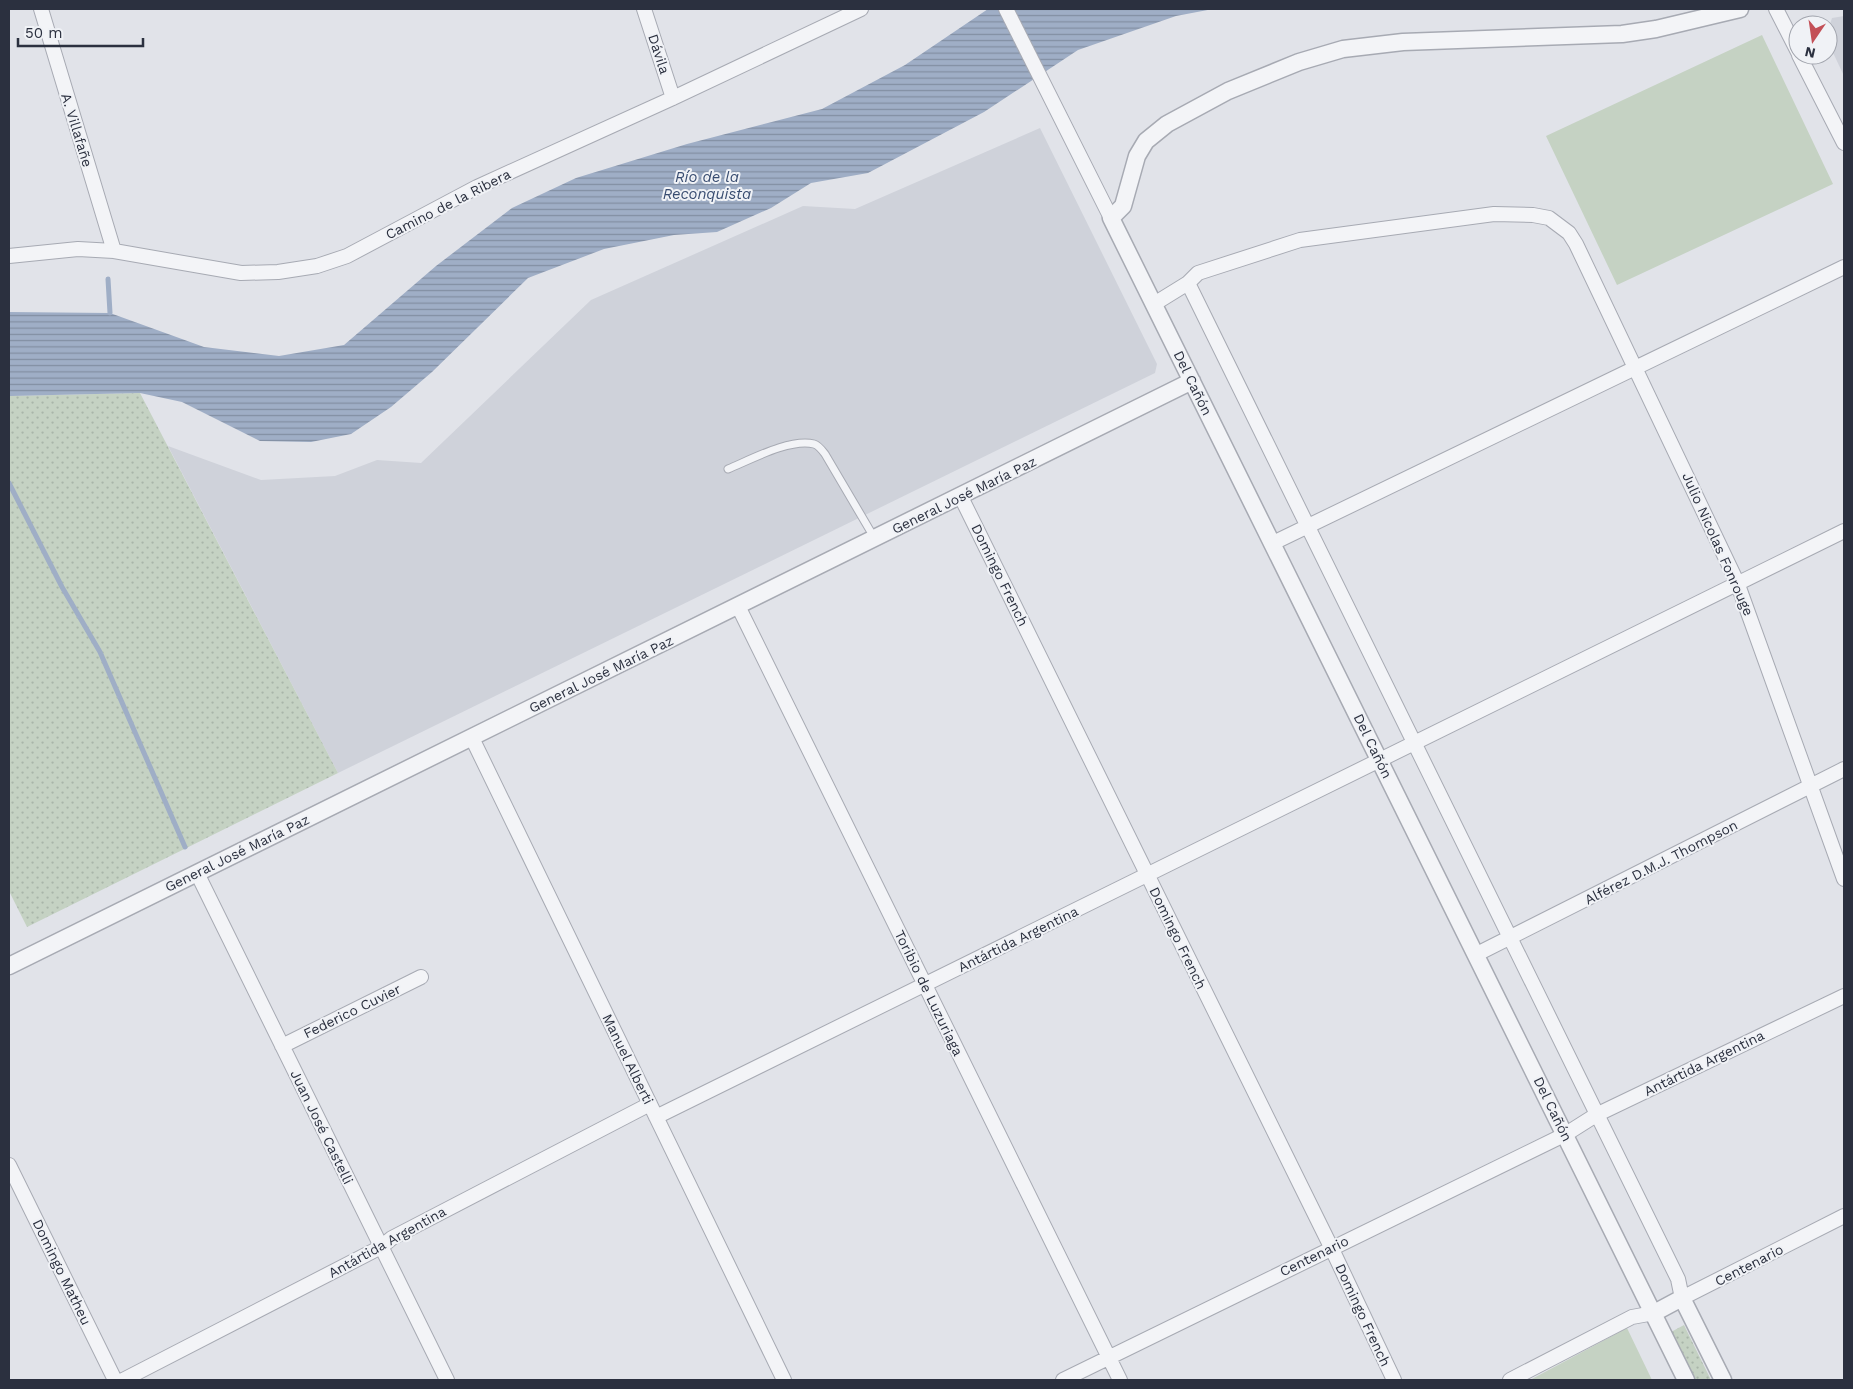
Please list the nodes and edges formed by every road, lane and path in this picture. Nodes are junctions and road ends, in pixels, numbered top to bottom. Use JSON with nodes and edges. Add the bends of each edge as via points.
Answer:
{"nodes":[{"id":1,"x":41,"y":9,"type":"edge"},
{"id":2,"x":644,"y":9,"type":"edge"},
{"id":3,"x":861,"y":9,"type":"edge"},
{"id":4,"x":1006,"y":9,"type":"edge"},
{"id":5,"x":1740,"y":9,"type":"edge"},
{"id":6,"x":1776,"y":9,"type":"edge"},
{"id":7,"x":1788,"y":32,"type":"edge"},
{"id":8,"x":1805,"y":65,"type":"edge"},
{"id":9,"x":674,"y":98,"type":"junction"},
{"id":10,"x":1844,"y":143,"type":"edge"},
{"id":11,"x":1111,"y":218,"type":"junction"},
{"id":12,"x":114,"y":251,"type":"junction"},
{"id":13,"x":9,"y":256,"type":"edge"},
{"id":14,"x":1844,"y":267,"type":"edge"},
{"id":15,"x":1188,"y":283,"type":"junction"},
{"id":16,"x":1154,"y":304,"type":"junction"},
{"id":17,"x":1636,"y":367,"type":"junction"},
{"id":18,"x":1192,"y":381,"type":"junction"},
{"id":19,"x":728,"y":469,"type":"dead end"},
{"id":20,"x":961,"y":497,"type":"junction"},
{"id":21,"x":1308,"y":526,"type":"junction"},
{"id":22,"x":1844,"y":531,"type":"edge"},
{"id":23,"x":876,"y":539,"type":"junction"},
{"id":24,"x":1273,"y":543,"type":"junction"},
{"id":25,"x":1738,"y":582,"type":"junction"},
{"id":26,"x":738,"y":606,"type":"junction"},
{"id":27,"x":472,"y":738,"type":"junction"},
{"id":28,"x":1415,"y":743,"type":"junction"},
{"id":29,"x":1380,"y":760,"type":"junction"},
{"id":30,"x":1844,"y":769,"type":"edge"},
{"id":31,"x":1811,"y":786,"type":"junction"},
{"id":32,"x":196,"y":873,"type":"junction"},
{"id":33,"x":1148,"y":875,"type":"junction"},
{"id":34,"x":1844,"y":879,"type":"edge"},
{"id":35,"x":1511,"y":938,"type":"junction"},
{"id":36,"x":1477,"y":954,"type":"junction"},
{"id":37,"x":9,"y":966,"type":"edge"},
{"id":38,"x":422,"y":977,"type":"dead end"},
{"id":39,"x":925,"y":985,"type":"junction"},
{"id":40,"x":1844,"y":996,"type":"edge"},
{"id":41,"x":282,"y":1046,"type":"junction"},
{"id":42,"x":653,"y":1111,"type":"junction"},
{"id":43,"x":1596,"y":1115,"type":"junction"},
{"id":44,"x":1566,"y":1134,"type":"junction"},
{"id":45,"x":9,"y":1165,"type":"edge"},
{"id":46,"x":1844,"y":1216,"type":"edge"},
{"id":47,"x":381,"y":1247,"type":"junction"},
{"id":48,"x":1331,"y":1247,"type":"junction"},
{"id":49,"x":1682,"y":1298,"type":"junction"},
{"id":50,"x":1654,"y":1313,"type":"junction"},
{"id":51,"x":1108,"y":1357,"type":"junction"},
{"id":52,"x":114,"y":1380,"type":"edge"},
{"id":53,"x":123,"y":1380,"type":"edge"},
{"id":54,"x":447,"y":1380,"type":"edge"},
{"id":55,"x":784,"y":1380,"type":"edge"},
{"id":56,"x":1063,"y":1380,"type":"edge"},
{"id":57,"x":1120,"y":1380,"type":"edge"},
{"id":58,"x":1394,"y":1380,"type":"edge"},
{"id":59,"x":1510,"y":1380,"type":"edge"},
{"id":60,"x":1686,"y":1380,"type":"edge"},
{"id":61,"x":1723,"y":1380,"type":"edge"}],
"edges":[{"from":1,"to":12,"type":"street","name":"A. Villafañe"},
{"from":2,"to":9,"type":"street","name":"Dávila"},
{"from":3,"to":9,"type":"street","name":"Camino de la Ribera"},
{"from":4,"to":11,"type":"street","name":"Del Cañón"},
{"from":5,"to":11,"type":"street","via":[[1622,34],[1403,42],[1344,49],[1299,62],[1228,91],[1167,124],[1146,140],[1137,156],[1123,206]]},
{"from":6,"to":7,"type":"street"},
{"from":8,"to":10,"type":"street"},
{"from":9,"to":12,"type":"street","name":"Camino de la Ribera","via":[[477,187],[348,256],[317,266],[241,273]]},
{"from":11,"to":16,"type":"street","name":"Del Cañón"},
{"from":12,"to":13,"type":"street","name":"Camino de la Ribera","via":[[78,249]]},
{"from":14,"to":17,"type":"street"},
{"from":15,"to":16,"type":"street"},
{"from":15,"to":17,"type":"street","name":"Julio Nicolas Fonrouge","via":[[1198,273],[1300,240],[1494,214],[1533,215],[1549,218],[1569,233]]},
{"from":15,"to":21,"type":"street"},
{"from":16,"to":18,"type":"street","name":"Del Cañón"},
{"from":17,"to":21,"type":"street"},
{"from":17,"to":25,"type":"street","name":"Julio Nicolas Fonrouge"},
{"from":18,"to":20,"type":"street","name":"General José María Paz"},
{"from":18,"to":24,"type":"street","name":"Del Cañón"},
{"from":19,"to":23,"type":"lane","via":[[769,451],[800,443],[815,444],[826,454]]},
{"from":20,"to":23,"type":"street","name":"General José María Paz"},
{"from":20,"to":33,"type":"street","name":"Domingo French"},
{"from":21,"to":24,"type":"street"},
{"from":21,"to":28,"type":"street"},
{"from":22,"to":25,"type":"street","name":"Antártida Argentina"},
{"from":23,"to":26,"type":"street","name":"General José María Paz"},
{"from":24,"to":29,"type":"street","name":"Del Cañón"},
{"from":25,"to":28,"type":"street","name":"Antártida Argentina"},
{"from":25,"to":31,"type":"street","name":"Julio Nicolas Fonrouge"},
{"from":26,"to":27,"type":"street","name":"General José María Paz"},
{"from":26,"to":39,"type":"street","name":"Toribio de Luzuriaga"},
{"from":27,"to":32,"type":"street","name":"General José María Paz"},
{"from":27,"to":42,"type":"street","name":"Manuel Alberti"},
{"from":28,"to":29,"type":"street","name":"Antártida Argentina"},
{"from":28,"to":35,"type":"street"},
{"from":29,"to":33,"type":"street","name":"Antártida Argentina"},
{"from":29,"to":36,"type":"street","name":"Del Cañón"},
{"from":30,"to":31,"type":"street","name":"Alférez D.M.J. Thompson"},
{"from":31,"to":34,"type":"street","name":"Julio Nicolas Fonrouge"},
{"from":31,"to":35,"type":"street","name":"Alférez D.M.J. Thompson"},
{"from":32,"to":37,"type":"street","name":"General José María Paz"},
{"from":32,"to":41,"type":"street","name":"Juan José Castelli"},
{"from":33,"to":39,"type":"street","name":"Antártida Argentina"},
{"from":33,"to":48,"type":"street","name":"Domingo French"},
{"from":35,"to":36,"type":"street","name":"Alférez D.M.J. Thompson"},
{"from":35,"to":43,"type":"street"},
{"from":36,"to":44,"type":"street","name":"Del Cañón"},
{"from":38,"to":41,"type":"street","name":"Federico Cuvier"},
{"from":39,"to":42,"type":"street","name":"Antártida Argentina"},
{"from":39,"to":51,"type":"street","name":"Toribio de Luzuriaga"},
{"from":40,"to":43,"type":"street","name":"Antártida Argentina"},
{"from":41,"to":47,"type":"street","name":"Juan José Castelli"},
{"from":42,"to":47,"type":"street","name":"Antártida Argentina","via":[[392,1238]]},
{"from":42,"to":55,"type":"street","name":"Manuel Alberti"},
{"from":43,"to":44,"type":"street","name":"Antártida Argentina"},
{"from":43,"to":49,"type":"street","via":[[1678,1279]]},
{"from":44,"to":48,"type":"street","name":"Centenario"},
{"from":44,"to":50,"type":"street","name":"Del Cañón"},
{"from":45,"to":52,"type":"street","name":"Domingo Matheu"},
{"from":46,"to":49,"type":"street","name":"Centenario"},
{"from":47,"to":53,"type":"street","name":"Antártida Argentina"},
{"from":47,"to":54,"type":"street","name":"Juan José Castelli"},
{"from":48,"to":51,"type":"street","name":"Centenario"},
{"from":48,"to":58,"type":"street","name":"Domingo French"},
{"from":49,"to":50,"type":"street","name":"Centenario"},
{"from":49,"to":61,"type":"street"},
{"from":50,"to":59,"type":"street","via":[[1632,1317]]},
{"from":50,"to":60,"type":"street","name":"Del Cañón"},
{"from":51,"to":56,"type":"street","name":"Centenario"},
{"from":51,"to":57,"type":"street","name":"Toribio de Luzuriaga"}]}
